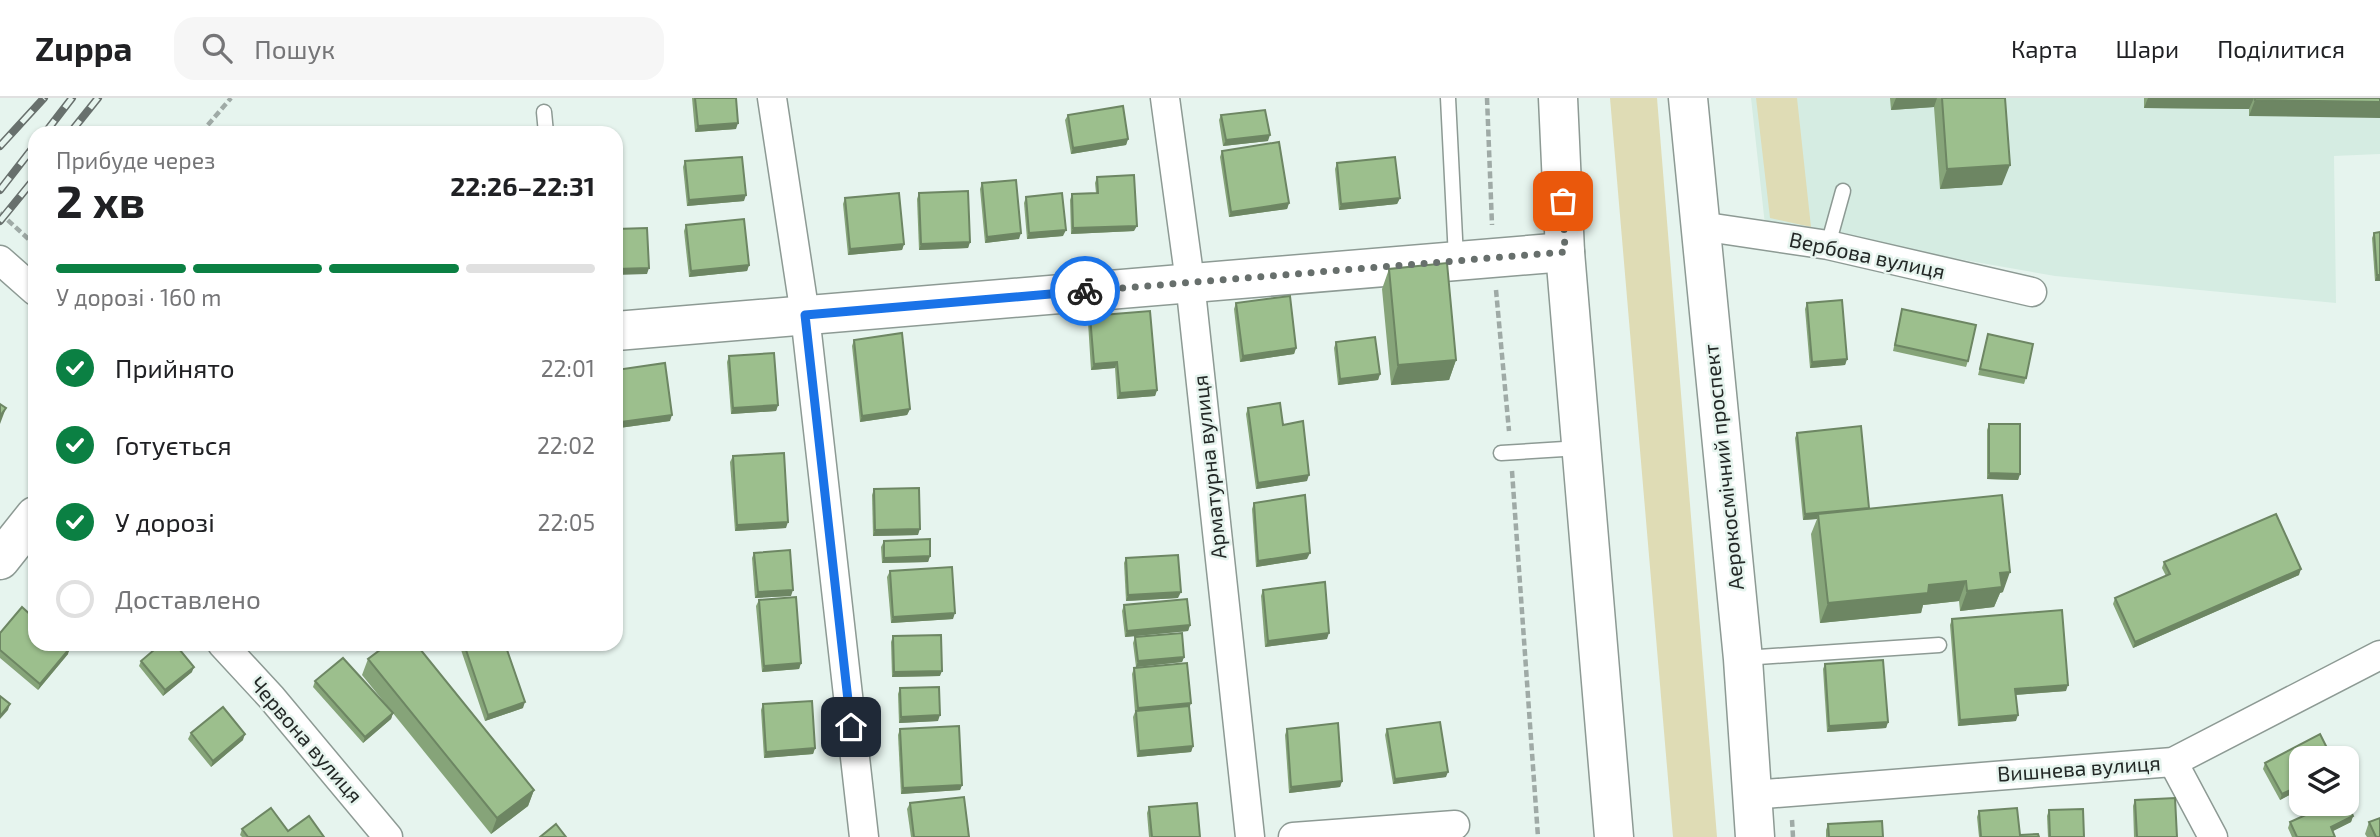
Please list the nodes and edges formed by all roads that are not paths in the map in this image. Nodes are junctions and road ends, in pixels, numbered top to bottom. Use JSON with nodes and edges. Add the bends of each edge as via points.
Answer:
{"nodes":[{"id":1,"x":772,"y":98,"type":"edge"},
{"id":2,"x":1165,"y":98,"type":"edge"},
{"id":3,"x":1448,"y":98,"type":"edge"},
{"id":4,"x":1558,"y":98,"type":"edge"},
{"id":5,"x":1688,"y":98,"type":"edge"},
{"id":6,"x":544,"y":113,"type":"dead end"},
{"id":7,"x":545,"y":126,"type":"edge"},
{"id":8,"x":1843,"y":191,"type":"dead end"},
{"id":9,"x":1700,"y":226,"type":"junction"},
{"id":10,"x":1828,"y":245,"type":"junction"},
{"id":11,"x":1565,"y":252,"type":"junction"},
{"id":12,"x":0,"y":260,"type":"edge"},
{"id":13,"x":1456,"y":260,"type":"junction"},
{"id":14,"x":1190,"y":282,"type":"junction"},
{"id":15,"x":28,"y":285,"type":"edge"},
{"id":16,"x":2032,"y":292,"type":"dead end"},
{"id":17,"x":805,"y":315,"type":"junction"},
{"id":18,"x":623,"y":330,"type":"edge"},
{"id":19,"x":1583,"y":448,"type":"junction"},
{"id":20,"x":1501,"y":453,"type":"dead end"},
{"id":21,"x":28,"y":525,"type":"edge"},
{"id":22,"x":0,"y":560,"type":"edge"},
{"id":23,"x":1939,"y":645,"type":"dead end"},
{"id":24,"x":228,"y":651,"type":"edge"},
{"id":25,"x":2380,"y":655,"type":"edge"},
{"id":26,"x":1743,"y":659,"type":"junction"},
{"id":27,"x":2173,"y":762,"type":"junction"},
{"id":28,"x":1752,"y":795,"type":"junction"},
{"id":29,"x":1455,"y":825,"type":"dead end"},
{"id":30,"x":388,"y":837,"type":"edge"},
{"id":31,"x":864,"y":837,"type":"edge"},
{"id":32,"x":1250,"y":837,"type":"edge"},
{"id":33,"x":1293,"y":837,"type":"edge"},
{"id":34,"x":1614,"y":837,"type":"edge"},
{"id":35,"x":1755,"y":837,"type":"edge"},
{"id":36,"x":2213,"y":837,"type":"edge"}],
"edges":[{"from":1,"to":17,"type":"street"},
{"from":2,"to":14,"type":"street","name":"Арматурна вулиця"},
{"from":3,"to":13,"type":"lane"},
{"from":4,"to":11,"type":"main road"},
{"from":5,"to":9,"type":"main road","name":"Аерокосмічний проспект"},
{"from":6,"to":7,"type":"lane"},
{"from":8,"to":10,"type":"lane"},
{"from":9,"to":10,"type":"street","name":"Вербова вулиця"},
{"from":9,"to":26,"type":"main road","name":"Аерокосмічний проспект"},
{"from":10,"to":16,"type":"street","name":"Вербова вулиця"},
{"from":11,"to":13,"type":"main road"},
{"from":11,"to":19,"type":"main road"},
{"from":12,"to":15,"type":"street"},
{"from":13,"to":14,"type":"main road"},
{"from":14,"to":17,"type":"main road"},
{"from":14,"to":32,"type":"street","name":"Арматурна вулиця"},
{"from":17,"to":18,"type":"main road"},
{"from":17,"to":31,"type":"street"},
{"from":19,"to":20,"type":"lane"},
{"from":19,"to":34,"type":"main road"},
{"from":21,"to":22,"type":"main road"},
{"from":23,"to":26,"type":"lane"},
{"from":24,"to":30,"type":"street","name":"Червона вулиця"},
{"from":25,"to":27,"type":"street","name":"Вишнева вулиця"},
{"from":26,"to":28,"type":"main road","name":"Аерокосмічний проспект"},
{"from":27,"to":28,"type":"street","name":"Вишнева вулиця"},
{"from":27,"to":36,"type":"street"},
{"from":28,"to":35,"type":"main road","name":"Аерокосмічний проспект"},
{"from":29,"to":33,"type":"street"}]}
